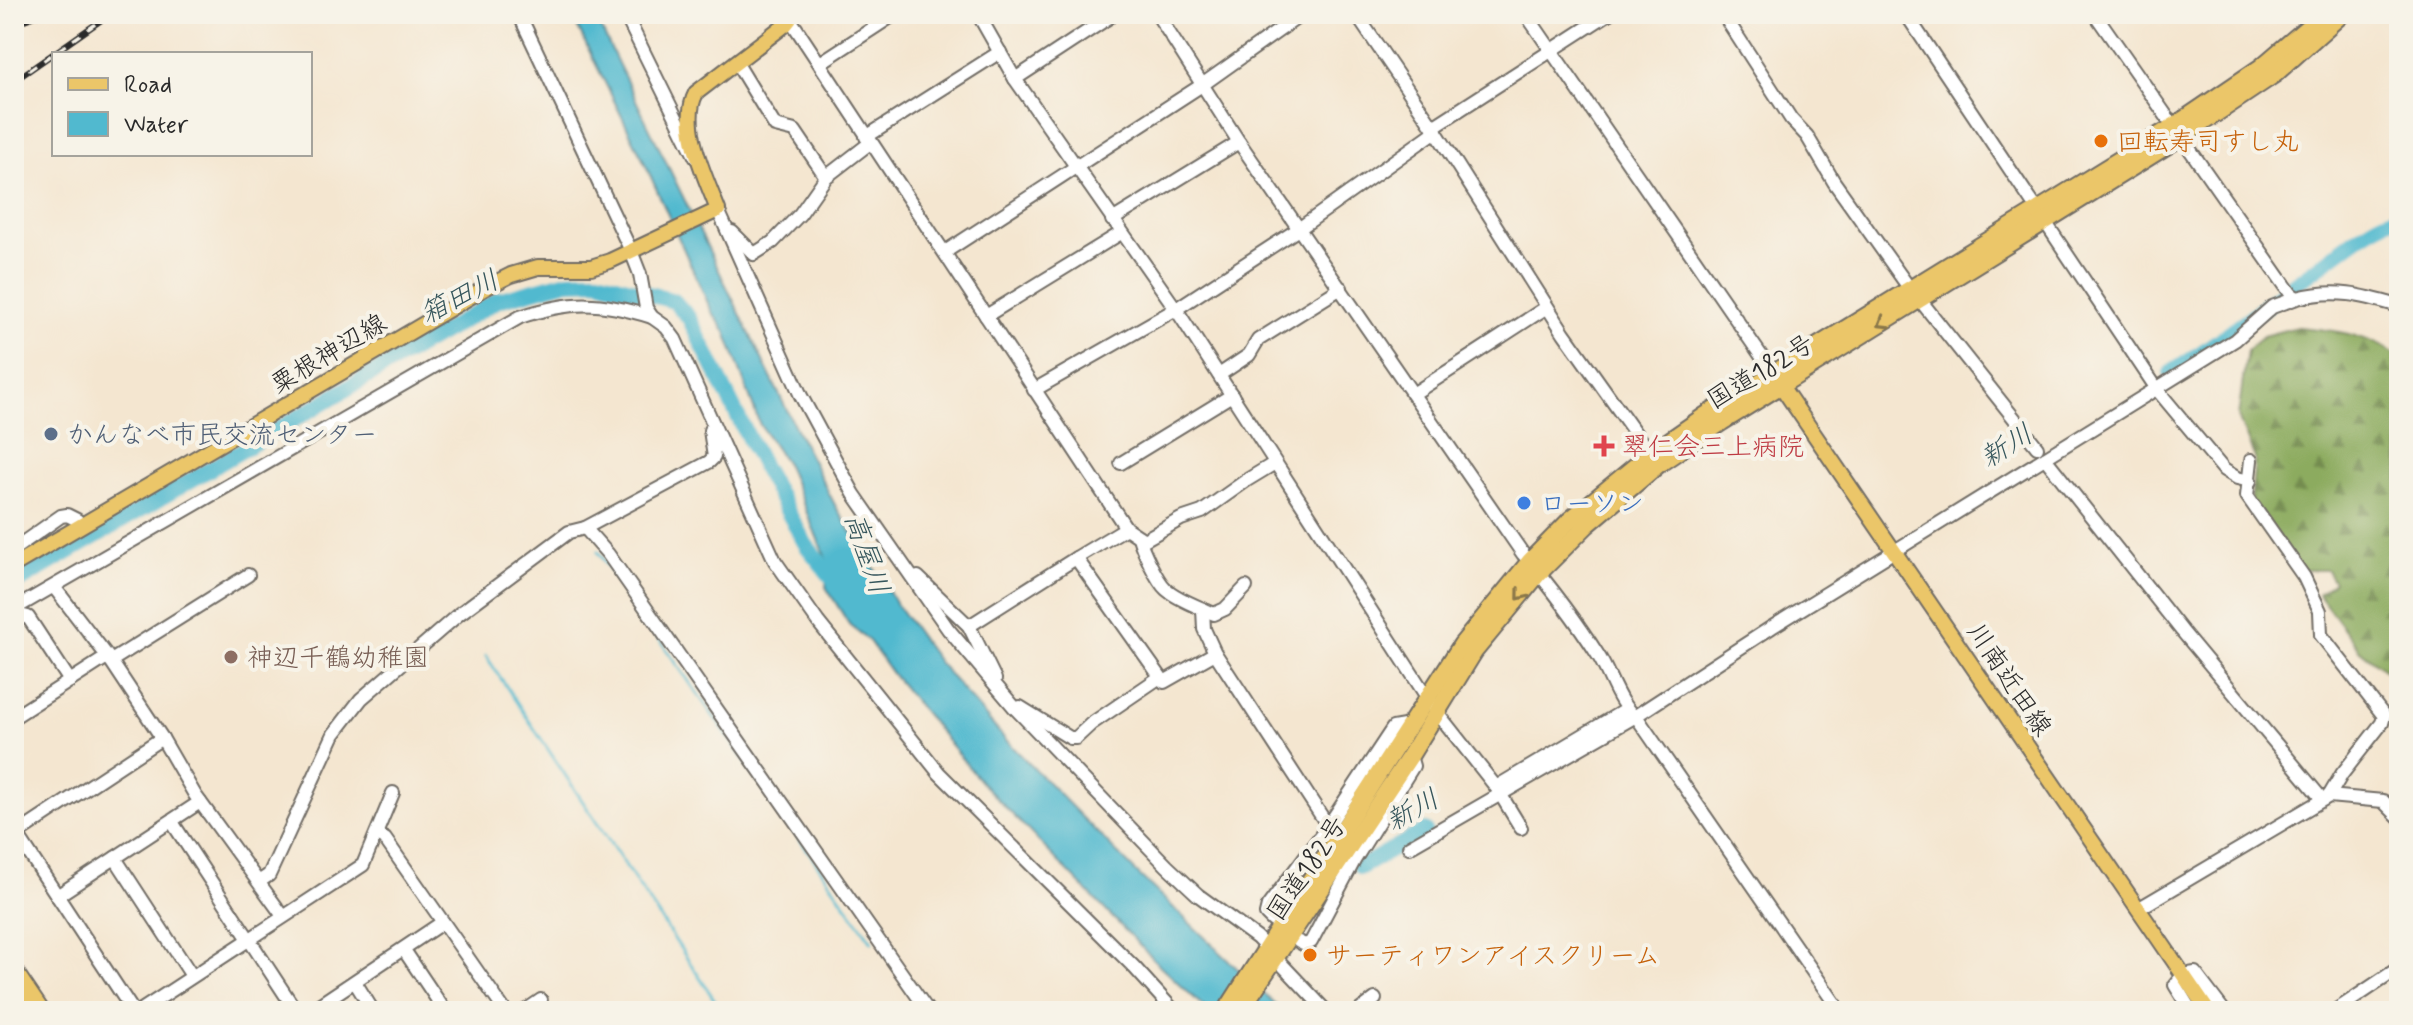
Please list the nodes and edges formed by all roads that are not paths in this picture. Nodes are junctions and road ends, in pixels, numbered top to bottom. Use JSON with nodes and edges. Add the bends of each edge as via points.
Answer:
{"nodes":[{"id":1,"x":519,"y":14,"type":"edge"},
{"id":2,"x":625,"y":14,"type":"edge"},
{"id":3,"x":895,"y":14,"type":"edge"},
{"id":4,"x":978,"y":14,"type":"edge"},
{"id":5,"x":1114,"y":14,"type":"edge"},
{"id":6,"x":1157,"y":14,"type":"edge"},
{"id":7,"x":1302,"y":14,"type":"edge"},
{"id":8,"x":1356,"y":14,"type":"edge"},
{"id":9,"x":1526,"y":14,"type":"edge"},
{"id":10,"x":1608,"y":14,"type":"edge"},
{"id":11,"x":1723,"y":14,"type":"edge"},
{"id":12,"x":1906,"y":14,"type":"edge"},
{"id":13,"x":2095,"y":14,"type":"edge"},
{"id":14,"x":2323,"y":14,"type":"edge"},
{"id":15,"x":2342,"y":14,"type":"edge"},
{"id":16,"x":789,"y":17,"type":"edge"},
{"id":17,"x":1551,"y":51,"type":"junction"},
{"id":18,"x":1000,"y":52,"type":"junction"},
{"id":19,"x":736,"y":62,"type":"junction"},
{"id":20,"x":820,"y":63,"type":"junction"},
{"id":21,"x":1015,"y":79,"type":"junction"},
{"id":22,"x":1202,"y":85,"type":"junction"},
{"id":23,"x":1435,"y":129,"type":"junction"},
{"id":24,"x":2178,"y":132,"type":"junction"},
{"id":25,"x":868,"y":140,"type":"junction"},
{"id":26,"x":1239,"y":142,"type":"junction"},
{"id":27,"x":701,"y":165,"type":"junction"},
{"id":28,"x":1077,"y":167,"type":"junction"},
{"id":29,"x":826,"y":177,"type":"junction"},
{"id":30,"x":716,"y":210,"type":"junction"},
{"id":31,"x":2042,"y":215,"type":"junction"},
{"id":32,"x":1112,"y":220,"type":"junction"},
{"id":33,"x":725,"y":224,"type":"junction"},
{"id":34,"x":1300,"y":228,"type":"junction"},
{"id":35,"x":1121,"y":233,"type":"junction"},
{"id":36,"x":634,"y":250,"type":"junction"},
{"id":37,"x":945,"y":252,"type":"junction"},
{"id":38,"x":1341,"y":288,"type":"junction"},
{"id":39,"x":2291,"y":292,"type":"junction"},
{"id":40,"x":1915,"y":294,"type":"junction"},
{"id":41,"x":2399,"y":306,"type":"edge"},
{"id":42,"x":1547,"y":307,"type":"junction"},
{"id":43,"x":1176,"y":309,"type":"junction"},
{"id":44,"x":649,"y":312,"type":"junction"},
{"id":45,"x":986,"y":316,"type":"junction"},
{"id":46,"x":1219,"y":375,"type":"junction"},
{"id":47,"x":1778,"y":380,"type":"junction"},
{"id":48,"x":2154,"y":383,"type":"junction"},
{"id":49,"x":1034,"y":390,"type":"junction"},
{"id":50,"x":1413,"y":394,"type":"junction"},
{"id":51,"x":1232,"y":395,"type":"junction"},
{"id":52,"x":709,"y":420,"type":"junction"},
{"id":53,"x":2037,"y":447,"type":"dead end"},
{"id":54,"x":1650,"y":454,"type":"junction"},
{"id":55,"x":2045,"y":458,"type":"junction"},
{"id":56,"x":2251,"y":460,"type":"dead end"},
{"id":57,"x":1121,"y":463,"type":"dead end"},
{"id":58,"x":1275,"y":463,"type":"junction"},
{"id":59,"x":2250,"y":481,"type":"junction"},
{"id":60,"x":81,"y":526,"type":"junction"},
{"id":61,"x":585,"y":528,"type":"junction"},
{"id":62,"x":1126,"y":528,"type":"junction"},
{"id":63,"x":1139,"y":537,"type":"junction"},
{"id":64,"x":1890,"y":547,"type":"junction"},
{"id":65,"x":14,"y":549,"type":"edge"},
{"id":66,"x":1076,"y":558,"type":"junction"},
{"id":67,"x":902,"y":564,"type":"junction"},
{"id":68,"x":14,"y":565,"type":"edge"},
{"id":69,"x":1534,"y":567,"type":"junction"},
{"id":70,"x":248,"y":575,"type":"dead end"},
{"id":71,"x":54,"y":587,"type":"junction"},
{"id":72,"x":1246,"y":587,"type":"dead end"},
{"id":73,"x":14,"y":609,"type":"edge"},
{"id":74,"x":1203,"y":609,"type":"junction"},
{"id":75,"x":14,"y":622,"type":"edge"},
{"id":76,"x":969,"y":626,"type":"junction"},
{"id":77,"x":1215,"y":653,"type":"junction"},
{"id":78,"x":109,"y":659,"type":"junction"},
{"id":79,"x":1160,"y":677,"type":"junction"},
{"id":80,"x":70,"y":681,"type":"junction"},
{"id":81,"x":998,"y":689,"type":"junction"},
{"id":82,"x":1432,"y":704,"type":"junction"},
{"id":83,"x":1015,"y":708,"type":"junction"},
{"id":84,"x":1631,"y":713,"type":"junction"},
{"id":85,"x":14,"y":717,"type":"edge"},
{"id":86,"x":1410,"y":725,"type":"junction"},
{"id":87,"x":162,"y":738,"type":"junction"},
{"id":88,"x":1410,"y":756,"type":"junction"},
{"id":89,"x":1498,"y":792,"type":"junction"},
{"id":90,"x":393,"y":793,"type":"dead end"},
{"id":91,"x":2325,"y":797,"type":"junction"},
{"id":92,"x":200,"y":802,"type":"junction"},
{"id":93,"x":2399,"y":817,"type":"edge"},
{"id":94,"x":172,"y":822,"type":"junction"},
{"id":95,"x":1328,"y":826,"type":"junction"},
{"id":96,"x":1521,"y":828,"type":"dead end"},
{"id":97,"x":15,"y":833,"type":"edge"},
{"id":98,"x":377,"y":835,"type":"junction"},
{"id":99,"x":1409,"y":847,"type":"dead end"},
{"id":100,"x":115,"y":858,"type":"junction"},
{"id":101,"x":260,"y":881,"type":"junction"},
{"id":102,"x":57,"y":896,"type":"junction"},
{"id":103,"x":2138,"y":909,"type":"junction"},
{"id":104,"x":283,"y":916,"type":"junction"},
{"id":105,"x":1273,"y":921,"type":"dead end"},
{"id":106,"x":443,"y":922,"type":"junction"},
{"id":107,"x":249,"y":939,"type":"junction"},
{"id":108,"x":1299,"y":942,"type":"dead end"},
{"id":109,"x":404,"y":950,"type":"junction"},
{"id":110,"x":1269,"y":957,"type":"junction"},
{"id":111,"x":2399,"y":968,"type":"edge"},
{"id":112,"x":14,"y":971,"type":"edge"},
{"id":113,"x":2183,"y":975,"type":"junction"},
{"id":114,"x":192,"y":976,"type":"junction"},
{"id":115,"x":355,"y":982,"type":"junction"},
{"id":116,"x":14,"y":990,"type":"edge"},
{"id":117,"x":1375,"y":999,"type":"dead end"},
{"id":118,"x":541,"y":1000,"type":"dead end"},
{"id":119,"x":28,"y":1011,"type":"edge"},
{"id":120,"x":41,"y":1011,"type":"edge"},
{"id":121,"x":133,"y":1011,"type":"edge"},
{"id":122,"x":140,"y":1011,"type":"edge"},
{"id":123,"x":296,"y":1011,"type":"edge"},
{"id":124,"x":310,"y":1011,"type":"edge"},
{"id":125,"x":373,"y":1011,"type":"edge"},
{"id":126,"x":445,"y":1011,"type":"edge"},
{"id":127,"x":505,"y":1011,"type":"edge"},
{"id":128,"x":525,"y":1011,"type":"edge"},
{"id":129,"x":928,"y":1011,"type":"edge"},
{"id":130,"x":1174,"y":1011,"type":"edge"},
{"id":131,"x":1226,"y":1011,"type":"edge"},
{"id":132,"x":1240,"y":1011,"type":"edge"},
{"id":133,"x":1326,"y":1011,"type":"edge"},
{"id":134,"x":1359,"y":1011,"type":"edge"},
{"id":135,"x":1840,"y":1011,"type":"edge"},
{"id":136,"x":2191,"y":1011,"type":"edge"},
{"id":137,"x":2208,"y":1011,"type":"edge"},
{"id":138,"x":2224,"y":1011,"type":"edge"},
{"id":139,"x":2335,"y":1011,"type":"edge"}],
"edges":[{"from":1,"to":36,"type":"street"},
{"from":2,"to":27,"type":"street"},
{"from":3,"to":20,"type":"street"},
{"from":4,"to":18,"type":"street"},
{"from":5,"to":21,"type":"street"},
{"from":6,"to":22,"type":"street"},
{"from":7,"to":22,"type":"street"},
{"from":8,"to":23,"type":"street"},
{"from":9,"to":17,"type":"street"},
{"from":10,"to":17,"type":"street"},
{"from":11,"to":40,"type":"street"},
{"from":12,"to":31,"type":"street"},
{"from":13,"to":24,"type":"street"},
{"from":14,"to":24,"type":"highway","name":"国道182号"},
{"from":15,"to":24,"type":"highway","name":"国道182号","via":[[2275,74]]},
{"from":16,"to":19,"type":"main road"},
{"from":16,"to":20,"type":"street"},
{"from":17,"to":23,"type":"street"},
{"from":17,"to":47,"type":"street"},
{"from":18,"to":21,"type":"street"},
{"from":18,"to":25,"type":"street"},
{"from":19,"to":27,"type":"main road","via":[[696,93],[689,106]]},
{"from":19,"to":29,"type":"street","via":[[775,126],[795,131]]},
{"from":20,"to":25,"type":"street"},
{"from":21,"to":28,"type":"street"},
{"from":22,"to":26,"type":"street"},
{"from":22,"to":28,"type":"street"},
{"from":23,"to":34,"type":"street"},
{"from":23,"to":42,"type":"street"},
{"from":24,"to":31,"type":"highway","name":"国道182号"},
{"from":24,"to":39,"type":"street"},
{"from":25,"to":29,"type":"street"},
{"from":25,"to":37,"type":"street"},
{"from":26,"to":32,"type":"street"},
{"from":26,"to":34,"type":"street"},
{"from":27,"to":30,"type":"main road"},
{"from":28,"to":32,"type":"street"},
{"from":28,"to":37,"type":"street"},
{"from":29,"to":33,"type":"street","via":[[800,214],[754,254]]},
{"from":30,"to":33,"type":"street"},
{"from":30,"to":36,"type":"main road","name":"粟根神辺線"},
{"from":31,"to":40,"type":"highway","name":"国道182号"},
{"from":31,"to":48,"type":"street"},
{"from":32,"to":35,"type":"street"},
{"from":33,"to":67,"type":"street","via":[[801,396],[854,494]]},
{"from":34,"to":38,"type":"street"},
{"from":34,"to":43,"type":"street"},
{"from":35,"to":43,"type":"street"},
{"from":35,"to":45,"type":"street"},
{"from":36,"to":44,"type":"street"},
{"from":36,"to":60,"type":"main road","name":"粟根神辺線","via":[[591,267],[538,267],[511,275]]},
{"from":37,"to":45,"type":"street"},
{"from":38,"to":46,"type":"street","via":[[1258,340],[1249,355]]},
{"from":38,"to":50,"type":"street"},
{"from":39,"to":41,"type":"street","via":[[2339,292]]},
{"from":39,"to":48,"type":"street","via":[[2235,340]]},
{"from":40,"to":47,"type":"highway","name":"国道182号"},
{"from":40,"to":53,"type":"street"},
{"from":42,"to":50,"type":"street"},
{"from":42,"to":54,"type":"street"},
{"from":43,"to":46,"type":"street"},
{"from":43,"to":49,"type":"street"},
{"from":44,"to":52,"type":"street","via":[[675,339]]},
{"from":44,"to":71,"type":"street","via":[[586,303],[520,317]]},
{"from":45,"to":49,"type":"street"},
{"from":46,"to":51,"type":"street"},
{"from":47,"to":54,"type":"highway","name":"国道182号"},
{"from":47,"to":64,"type":"main road","name":"川南近田線"},
{"from":47,"to":69,"type":"highway","name":"国道182号","via":[[1659,464]]},
{"from":48,"to":55,"type":"street"},
{"from":48,"to":59,"type":"street","via":[[2224,470]]},
{"from":49,"to":62,"type":"street"},
{"from":50,"to":69,"type":"street"},
{"from":51,"to":57,"type":"street"},
{"from":51,"to":58,"type":"street"},
{"from":52,"to":61,"type":"street","via":[[714,457],[709,462]]},
{"from":52,"to":130,"type":"street","via":[[775,561],[818,622],[939,773]]},
{"from":54,"to":69,"type":"highway","name":"国道182号","via":[[1570,520]]},
{"from":55,"to":64,"type":"street"},
{"from":55,"to":91,"type":"street","via":[[2182,631]]},
{"from":56,"to":59,"type":"street"},
{"from":58,"to":63,"type":"street","via":[[1202,512],[1144,540]]},
{"from":58,"to":82,"type":"street"},
{"from":59,"to":91,"type":"street","via":[[2247,496],[2304,577],[2320,611],[2321,635],[2384,716]]},
{"from":60,"to":65,"type":"street","via":[[61,516]]},
{"from":60,"to":68,"type":"main road","name":"粟根神辺線"},
{"from":61,"to":101,"type":"street","via":[[569,532],[459,614],[361,699],[334,734],[269,875]]},
{"from":61,"to":129,"type":"street"},
{"from":62,"to":63,"type":"street"},
{"from":62,"to":66,"type":"street"},
{"from":63,"to":74,"type":"street","via":[[1166,589]]},
{"from":64,"to":84,"type":"street"},
{"from":64,"to":103,"type":"main road","name":"川南近田線"},
{"from":66,"to":76,"type":"street"},
{"from":66,"to":79,"type":"street"},
{"from":67,"to":76,"type":"street"},
{"from":67,"to":81,"type":"street"},
{"from":69,"to":82,"type":"highway","name":"国道182号"},
{"from":69,"to":84,"type":"street","via":[[1600,658]]},
{"from":70,"to":78,"type":"street"},
{"from":71,"to":73,"type":"street"},
{"from":71,"to":78,"type":"street"},
{"from":72,"to":74,"type":"street","via":[[1225,609],[1214,614]]},
{"from":74,"to":77,"type":"street","via":[[1204,629]]},
{"from":75,"to":80,"type":"street","via":[[28,617]]},
{"from":76,"to":81,"type":"street"},
{"from":77,"to":79,"type":"street","via":[[1164,682]]},
{"from":77,"to":95,"type":"street"},
{"from":78,"to":80,"type":"street"},
{"from":78,"to":87,"type":"street"},
{"from":79,"to":83,"type":"street","via":[[1076,738]]},
{"from":80,"to":85,"type":"street"},
{"from":81,"to":83,"type":"street"},
{"from":82,"to":86,"type":"highway","name":"国道182号"},
{"from":82,"to":88,"type":"highway","name":"国道182号"},
{"from":82,"to":89,"type":"street"},
{"from":83,"to":110,"type":"street","via":[[1167,866]]},
{"from":84,"to":89,"type":"street"},
{"from":84,"to":135,"type":"street"},
{"from":86,"to":95,"type":"street","via":[[1393,728]]},
{"from":86,"to":110,"type":"highway","name":"国道182号"},
{"from":87,"to":92,"type":"street"},
{"from":87,"to":97,"type":"street"},
{"from":88,"to":108,"type":"street","via":[[1413,766],[1311,942]]},
{"from":88,"to":110,"type":"highway","name":"国道182号"},
{"from":89,"to":96,"type":"street"},
{"from":89,"to":99,"type":"street"},
{"from":90,"to":98,"type":"street"},
{"from":91,"to":93,"type":"street","via":[[2383,801]]},
{"from":91,"to":103,"type":"street"},
{"from":92,"to":94,"type":"street"},
{"from":92,"to":101,"type":"street"},
{"from":94,"to":100,"type":"street"},
{"from":94,"to":107,"type":"street"},
{"from":95,"to":105,"type":"street","via":[[1268,906],[1266,914]]},
{"from":97,"to":102,"type":"street"},
{"from":98,"to":104,"type":"street","via":[[363,865]]},
{"from":98,"to":106,"type":"street"},
{"from":100,"to":102,"type":"street"},
{"from":100,"to":114,"type":"street"},
{"from":101,"to":104,"type":"street"},
{"from":102,"to":121,"type":"street"},
{"from":103,"to":113,"type":"main road","name":"川南近田線"},
{"from":104,"to":107,"type":"street"},
{"from":106,"to":109,"type":"street"},
{"from":106,"to":127,"type":"street"},
{"from":107,"to":114,"type":"street"},
{"from":107,"to":123,"type":"street"},
{"from":109,"to":115,"type":"street"},
{"from":109,"to":126,"type":"street"},
{"from":110,"to":131,"type":"highway","name":"国道182号"},
{"from":110,"to":132,"type":"highway","name":"国道182号"},
{"from":110,"to":133,"type":"street"},
{"from":111,"to":139,"type":"street"},
{"from":112,"to":120,"type":"highway"},
{"from":113,"to":136,"type":"street","via":[[2175,985]]},
{"from":113,"to":137,"type":"main road","name":"川南近田線"},
{"from":113,"to":138,"type":"street","via":[[2195,973]]},
{"from":114,"to":122,"type":"street"},
{"from":115,"to":124,"type":"street"},
{"from":115,"to":125,"type":"street"},
{"from":116,"to":119,"type":"highway"},
{"from":117,"to":134,"type":"street"},
{"from":118,"to":128,"type":"street"}]}
